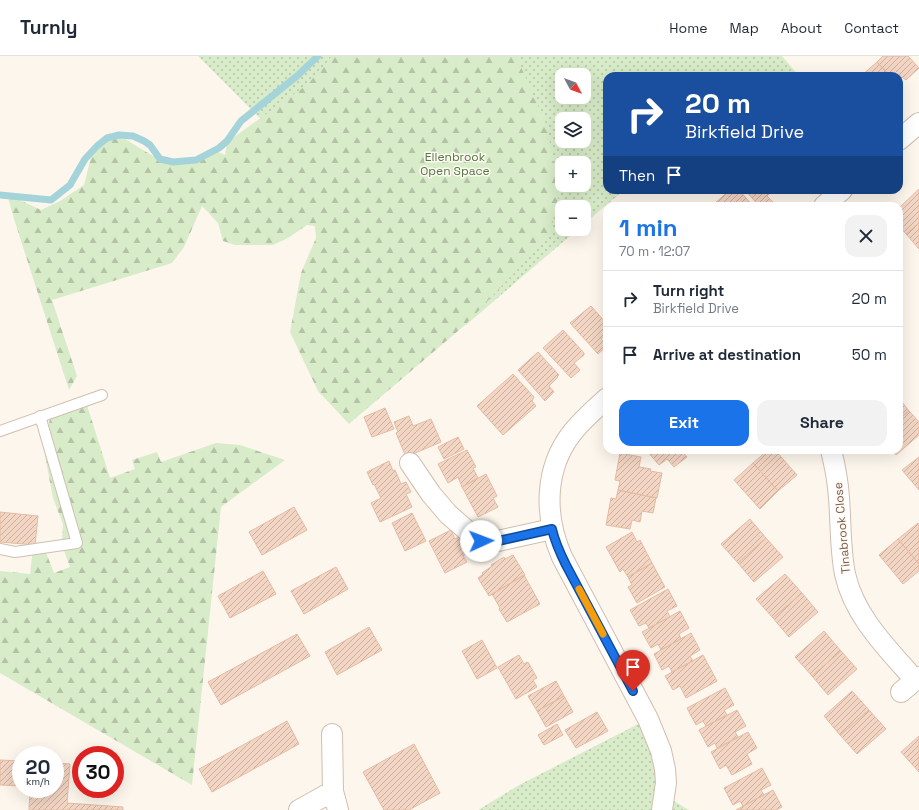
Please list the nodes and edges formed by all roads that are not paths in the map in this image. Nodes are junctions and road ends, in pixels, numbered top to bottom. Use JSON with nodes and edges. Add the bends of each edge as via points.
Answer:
{"nodes":[{"id":1,"x":919,"y":123,"type":"edge"},
{"id":2,"x":903,"y":137,"type":"edge"},
{"id":3,"x":838,"y":194,"type":"edge"},
{"id":4,"x":828,"y":202,"type":"edge"},
{"id":5,"x":102,"y":395,"type":"dead end"},
{"id":6,"x":603,"y":402,"type":"edge"},
{"id":7,"x":40,"y":416,"type":"junction"},
{"id":8,"x":0,"y":431,"type":"edge"},
{"id":9,"x":832,"y":454,"type":"edge"},
{"id":10,"x":410,"y":463,"type":"dead end"},
{"id":11,"x":552,"y":529,"type":"junction"},
{"id":12,"x":0,"y":549,"type":"edge"},
{"id":13,"x":912,"y":683,"type":"edge"},
{"id":14,"x":332,"y":734,"type":"dead end"},
{"id":15,"x":333,"y":791,"type":"junction"},
{"id":16,"x":300,"y":810,"type":"edge"},
{"id":17,"x":338,"y":810,"type":"edge"},
{"id":18,"x":662,"y":810,"type":"edge"}],
"edges":[{"from":1,"to":2,"type":"street"},
{"from":3,"to":4,"type":"street"},
{"from":5,"to":7,"type":"lane"},
{"from":6,"to":11,"type":"street","via":[[571,434],[559,455],[549,498]]},
{"from":7,"to":8,"type":"lane"},
{"from":7,"to":12,"type":"lane","via":[[76,543],[15,552]]},
{"from":9,"to":13,"type":"street","name":"Tinabrook Close","via":[[837,475],[843,560],[850,589],[863,616]]},
{"from":10,"to":11,"type":"street","via":[[440,506],[481,541],[498,541]]},
{"from":11,"to":18,"type":"street","via":[[562,557],[648,719],[661,751],[666,783]]},
{"from":14,"to":15,"type":"street"},
{"from":15,"to":16,"type":"street"},
{"from":15,"to":17,"type":"street"}]}
